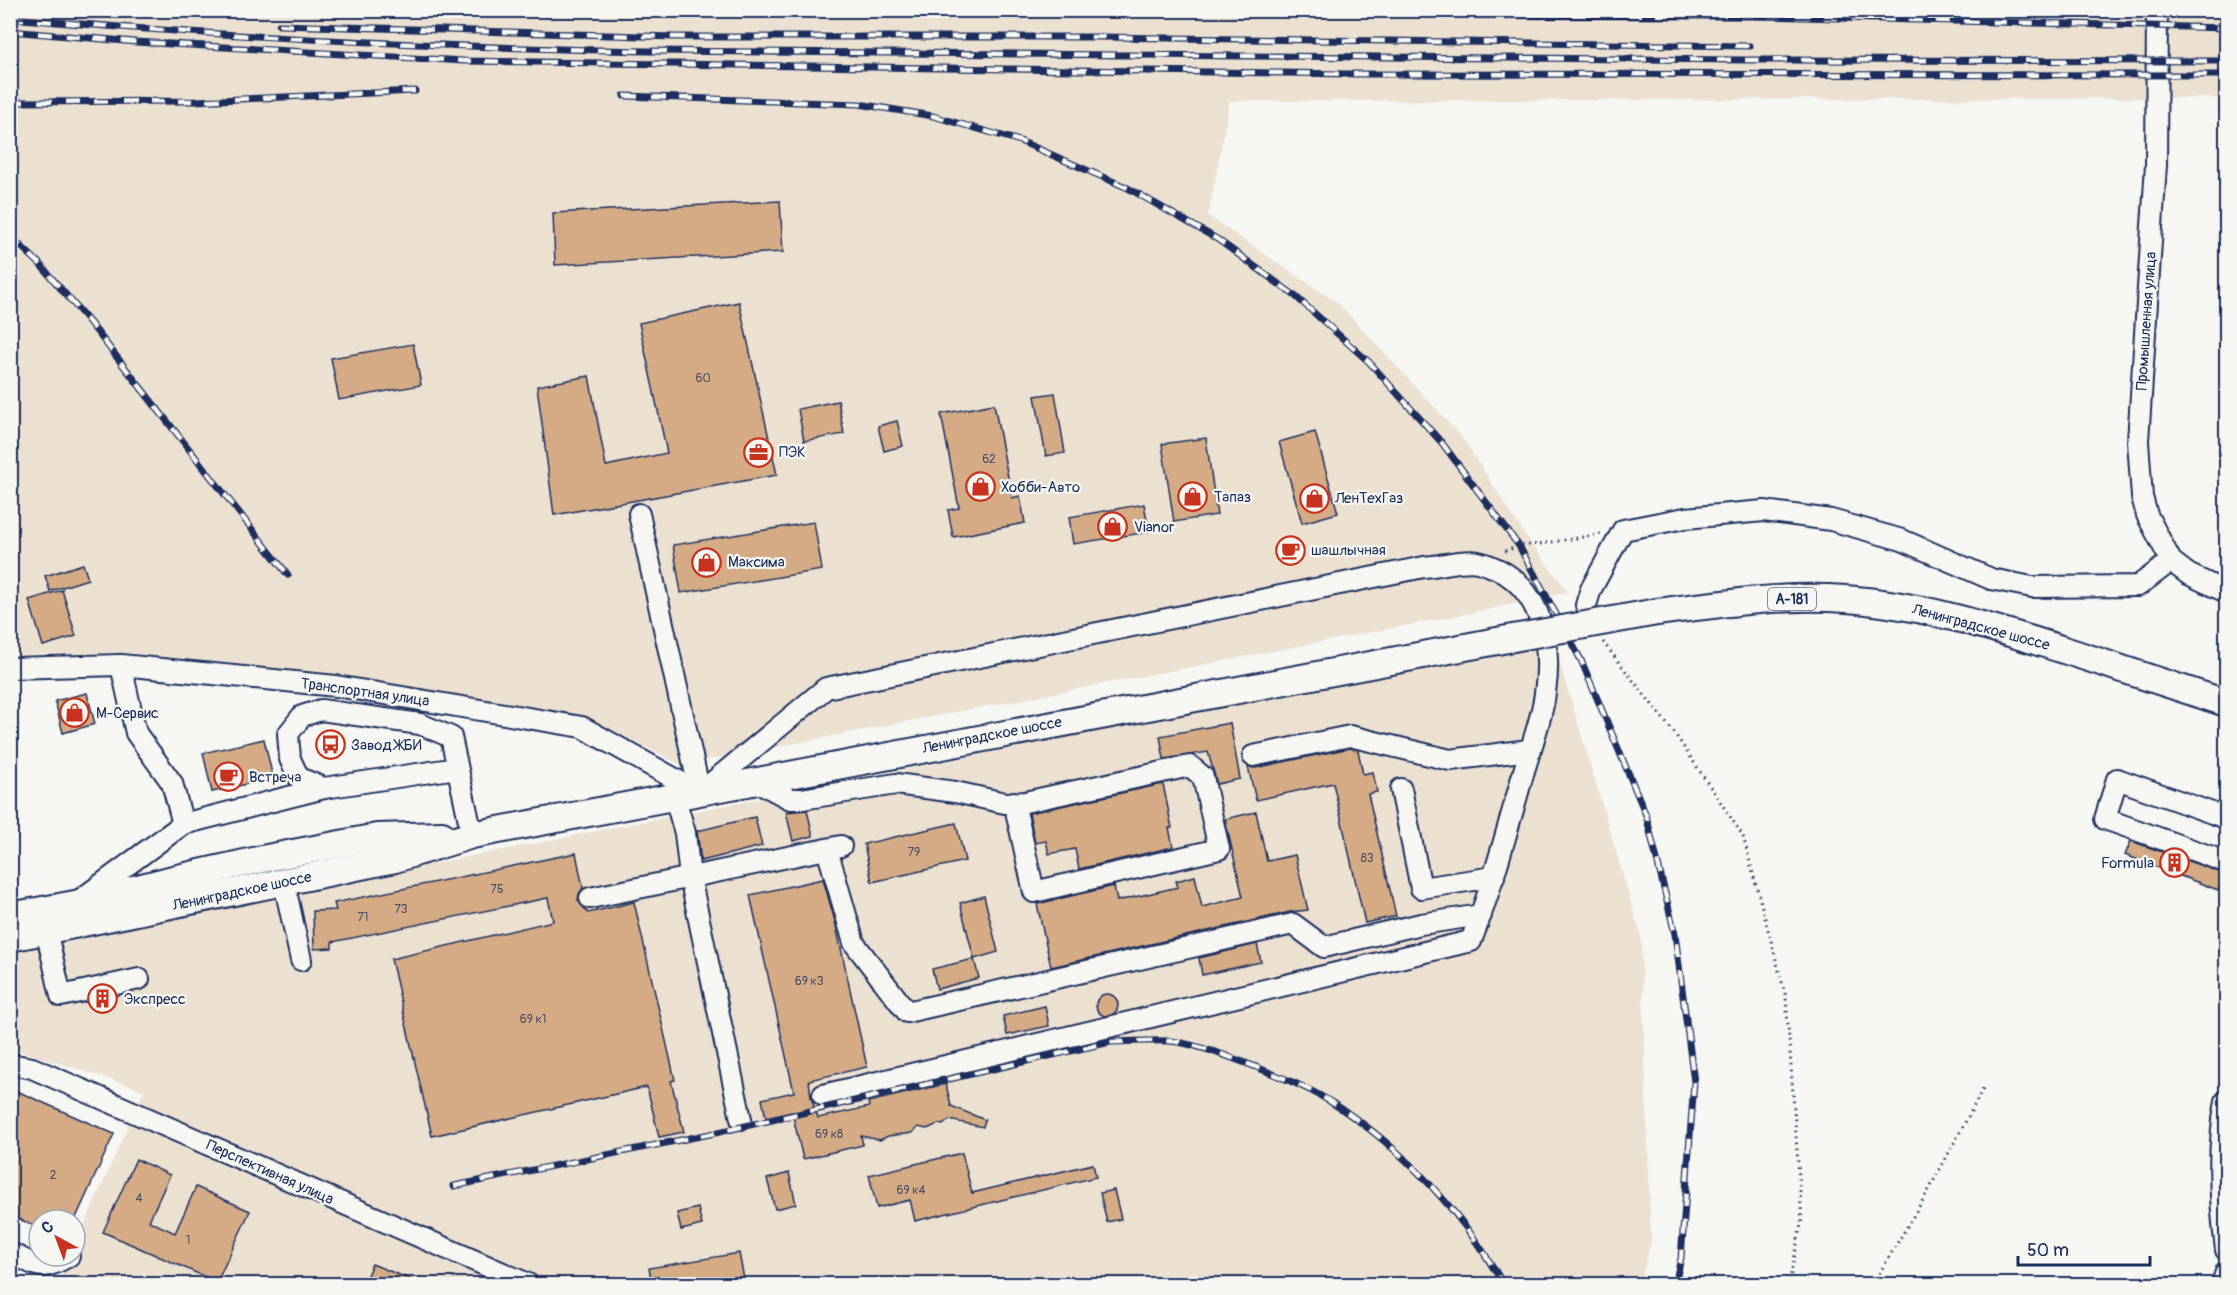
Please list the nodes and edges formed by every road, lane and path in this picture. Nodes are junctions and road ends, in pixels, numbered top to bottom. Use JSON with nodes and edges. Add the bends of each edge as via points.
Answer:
{"nodes":[{"id":1,"x":2157,"y":10,"type":"edge"},
{"id":2,"x":639,"y":514,"type":"dead end"},
{"id":3,"x":1623,"y":530,"type":"junction"},
{"id":4,"x":2171,"y":561,"type":"junction"},
{"id":5,"x":1476,"y":562,"type":"junction"},
{"id":6,"x":2226,"y":592,"type":"edge"},
{"id":7,"x":1586,"y":605,"type":"joint"},
{"id":8,"x":121,"y":665,"type":"junction"},
{"id":9,"x":10,"y":668,"type":"edge"},
{"id":10,"x":2226,"y":704,"type":"edge"},
{"id":11,"x":1529,"y":750,"type":"junction"},
{"id":12,"x":1253,"y":756,"type":"dead end"},
{"id":13,"x":457,"y":768,"type":"junction"},
{"id":14,"x":756,"y":782,"type":"junction"},
{"id":15,"x":324,"y":788,"type":"junction"},
{"id":16,"x":1401,"y":789,"type":"dead end"},
{"id":17,"x":700,"y":793,"type":"junction"},
{"id":18,"x":675,"y":798,"type":"junction"},
{"id":19,"x":1014,"y":802,"type":"junction"},
{"id":20,"x":2226,"y":818,"type":"edge"},
{"id":21,"x":183,"y":824,"type":"junction"},
{"id":22,"x":472,"y":835,"type":"junction"},
{"id":23,"x":2226,"y":862,"type":"edge"},
{"id":24,"x":1494,"y":877,"type":"junction"},
{"id":25,"x":690,"y":878,"type":"junction"},
{"id":26,"x":284,"y":882,"type":"junction"},
{"id":27,"x":590,"y":898,"type":"dead end"},
{"id":28,"x":75,"y":904,"type":"junction"},
{"id":29,"x":1481,"y":915,"type":"junction"},
{"id":30,"x":10,"y":916,"type":"edge"},
{"id":31,"x":46,"y":930,"type":"junction"},
{"id":32,"x":10,"y":938,"type":"edge"},
{"id":33,"x":301,"y":960,"type":"dead end"},
{"id":34,"x":139,"y":979,"type":"dead end"},
{"id":35,"x":10,"y":1064,"type":"edge"},
{"id":36,"x":1983,"y":1089,"type":"dead end"},
{"id":37,"x":823,"y":1095,"type":"dead end"},
{"id":38,"x":2226,"y":1101,"type":"edge"},
{"id":39,"x":741,"y":1119,"type":"dead end"},
{"id":40,"x":2226,"y":1250,"type":"edge"},
{"id":41,"x":10,"y":1253,"type":"edge"},
{"id":42,"x":27,"y":1260,"type":"edge"},
{"id":43,"x":2226,"y":1272,"type":"edge"},
{"id":44,"x":528,"y":1284,"type":"edge"},
{"id":45,"x":1789,"y":1284,"type":"edge"},
{"id":46,"x":1873,"y":1284,"type":"edge"},
{"id":47,"x":2222,"y":1284,"type":"edge"}],
"edges":[{"from":1,"to":4,"type":"street","name":"Промышленная улица","via":[[2156,165],[2138,441],[2142,497]]},
{"from":2,"to":17,"type":"street"},
{"from":3,"to":4,"type":"street","via":[[1685,518],[1775,512],[1831,520],[1902,540],[1991,579],[2032,586],[2138,586]]},
{"from":3,"to":5,"type":"path","via":[[1519,546]]},
{"from":3,"to":7,"type":"street"},
{"from":4,"to":6,"type":"street","name":"Промышленная улица"},
{"from":5,"to":11,"type":"street","via":[[1509,575],[1532,600],[1542,626],[1549,658],[1545,696]]},
{"from":5,"to":17,"type":"street","via":[[1424,567],[826,688]]},
{"from":7,"to":45,"type":"path","via":[[1597,635],[1675,734],[1743,836],[1786,998],[1802,1219]]},
{"from":8,"to":9,"type":"street","name":"Транспортная улица"},
{"from":8,"to":17,"type":"street","name":"Транспортная улица","via":[[336,686],[582,727]]},
{"from":8,"to":21,"type":"street","via":[[136,733],[172,783]]},
{"from":10,"to":14,"type":"main road","name":"Ленинградское шоссе","number":"А-181","bridge":true,"via":[[2015,634],[1927,610],[1828,598],[1782,599],[1657,612]]},
{"from":11,"to":12,"type":"street","via":[[1450,760],[1350,736]]},
{"from":11,"to":24,"type":"street"},
{"from":13,"to":15,"type":"street"},
{"from":13,"to":15,"type":"street","via":[[450,737],[420,724],[321,710],[302,716],[288,734],[291,759],[299,778]]},
{"from":13,"to":22,"type":"street"},
{"from":14,"to":17,"type":"main road","name":"Ленинградское шоссе"},
{"from":14,"to":19,"type":"street","via":[[790,799],[896,784]]},
{"from":15,"to":21,"type":"street"},
{"from":16,"to":24,"type":"street","via":[[1420,888]]},
{"from":17,"to":18,"type":"main road","name":"Ленинградское шоссе"},
{"from":18,"to":22,"type":"main road","name":"Ленинградское шоссе"},
{"from":18,"to":25,"type":"street","via":[[685,833]]},
{"from":19,"to":19,"type":"street","via":[[1190,766],[1203,777],[1219,849],[1034,892]]},
{"from":20,"to":23,"type":"street","via":[[2117,779],[2105,819]]},
{"from":21,"to":28,"type":"street"},
{"from":22,"to":26,"type":"main road","name":"Ленинградское шоссе","via":[[395,860]]},
{"from":22,"to":28,"type":"main road","name":"Ленинградское шоссе","via":[[377,837],[169,880]]},
{"from":24,"to":29,"type":"street"},
{"from":25,"to":27,"type":"street"},
{"from":25,"to":29,"type":"street","via":[[834,847],[854,943],[907,1012],[1293,924],[1324,947],[1421,924]]},
{"from":25,"to":39,"type":"street"},
{"from":26,"to":31,"type":"main road","name":"Ленинградское шоссе"},
{"from":26,"to":33,"type":"street"},
{"from":28,"to":30,"type":"main road","name":"Ленинградское шоссе"},
{"from":29,"to":37,"type":"street","via":[[1471,941]]},
{"from":31,"to":32,"type":"main road","name":"Ленинградское шоссе"},
{"from":31,"to":34,"type":"street","via":[[61,996]]},
{"from":35,"to":44,"type":"street","name":"Перспективная улица","via":[[32,1068]]},
{"from":36,"to":46,"type":"path"},
{"from":38,"to":40,"type":"street","via":[[2221,1167]]},
{"from":41,"to":42,"type":"street"},
{"from":43,"to":47,"type":"street"}]}
